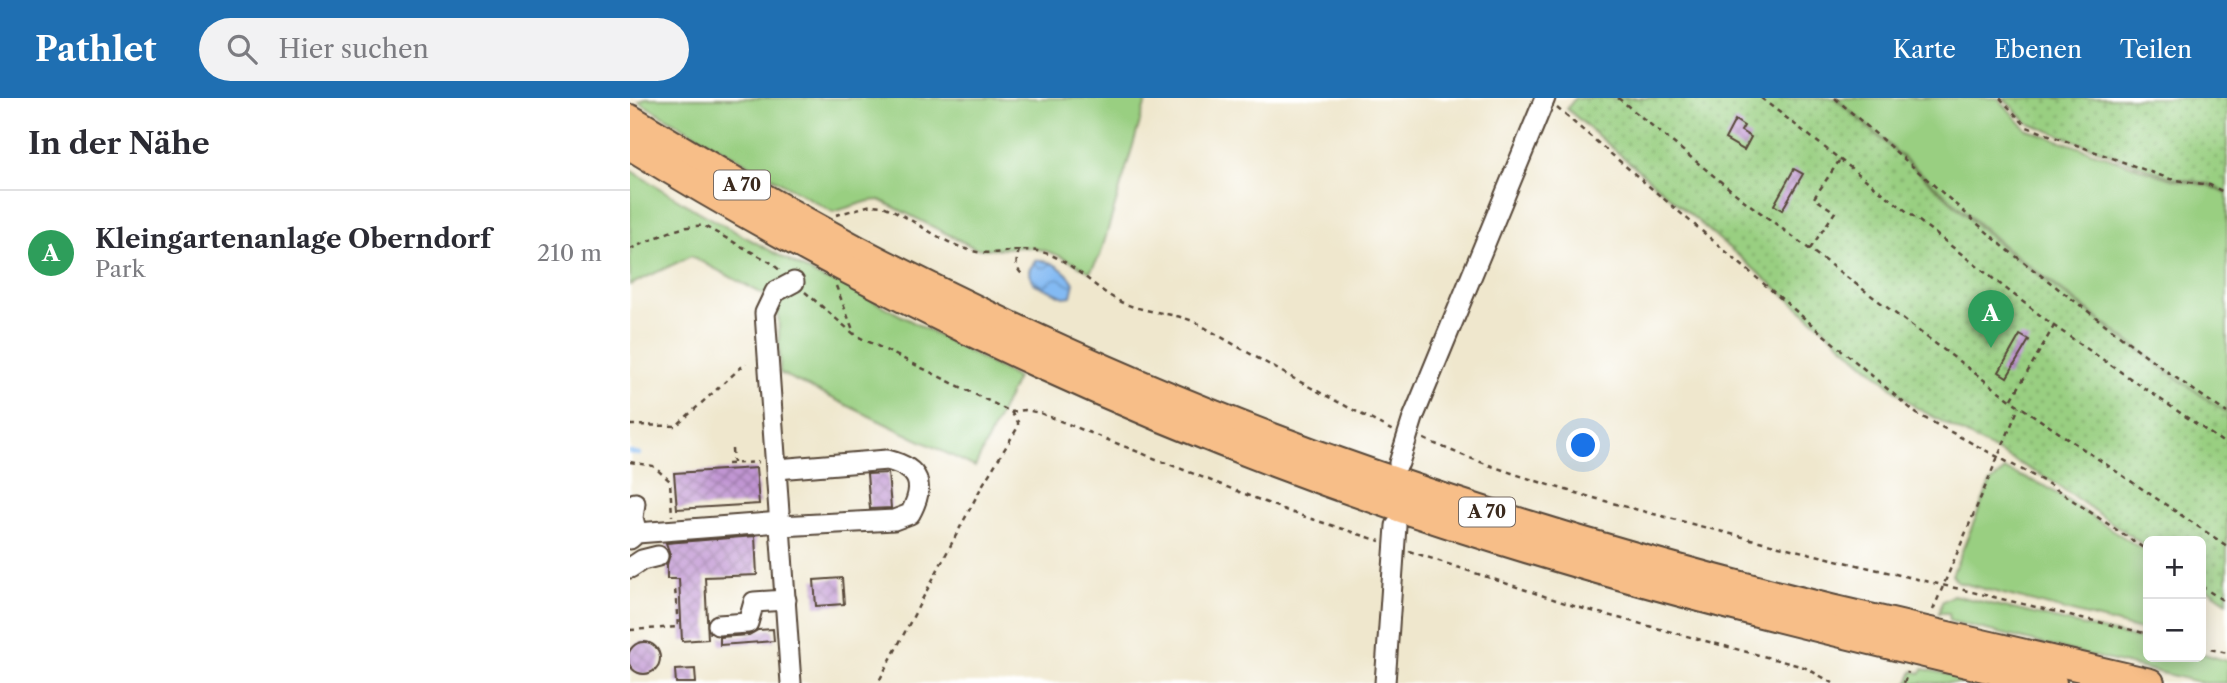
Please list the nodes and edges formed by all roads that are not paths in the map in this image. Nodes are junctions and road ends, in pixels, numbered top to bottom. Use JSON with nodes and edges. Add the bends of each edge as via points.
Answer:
{"nodes":[{"id":1,"x":1545,"y":98,"type":"edge"},
{"id":2,"x":630,"y":119,"type":"edge"},
{"id":3,"x":630,"y":145,"type":"edge"},
{"id":4,"x":845,"y":266,"type":"junction"},
{"id":5,"x":794,"y":282,"type":"road end"},
{"id":6,"x":1399,"y":463,"type":"dead end"},
{"id":7,"x":777,"y":465,"type":"junction"},
{"id":8,"x":635,"y":503,"type":"dead end"},
{"id":9,"x":781,"y":524,"type":"junction"},
{"id":10,"x":1396,"y":526,"type":"dead end"},
{"id":11,"x":633,"y":536,"type":"edge"},
{"id":12,"x":658,"y":556,"type":"dead end"},
{"id":13,"x":630,"y":568,"type":"edge"},
{"id":14,"x":786,"y":600,"type":"junction"},
{"id":15,"x":718,"y":625,"type":"dead end"},
{"id":16,"x":791,"y":683,"type":"edge"},
{"id":17,"x":1385,"y":683,"type":"edge"},
{"id":18,"x":2052,"y":683,"type":"edge"},
{"id":19,"x":2150,"y":683,"type":"edge"}],
"edges":[{"from":1,"to":6,"type":"street"},
{"from":2,"to":4,"type":"highway","number":"A 70"},
{"from":3,"to":4,"type":"highway","number":"A 70"},
{"from":4,"to":18,"type":"highway","number":"A 70","via":[[1142,408],[1379,500],[1660,586]]},
{"from":4,"to":19,"type":"highway","number":"A 70","via":[[980,311],[1282,441],[1572,539],[1757,590]]},
{"from":5,"to":7,"type":"street","via":[[775,292],[765,313]]},
{"from":7,"to":9,"type":"street"},
{"from":7,"to":9,"type":"street","via":[[887,460],[904,464],[919,485],[910,514],[894,520]]},
{"from":8,"to":11,"type":"street"},
{"from":9,"to":11,"type":"street"},
{"from":9,"to":14,"type":"street"},
{"from":10,"to":17,"type":"street"},
{"from":12,"to":13,"type":"street"},
{"from":14,"to":15,"type":"street","via":[[754,602],[748,623]]},
{"from":14,"to":16,"type":"street"}]}
